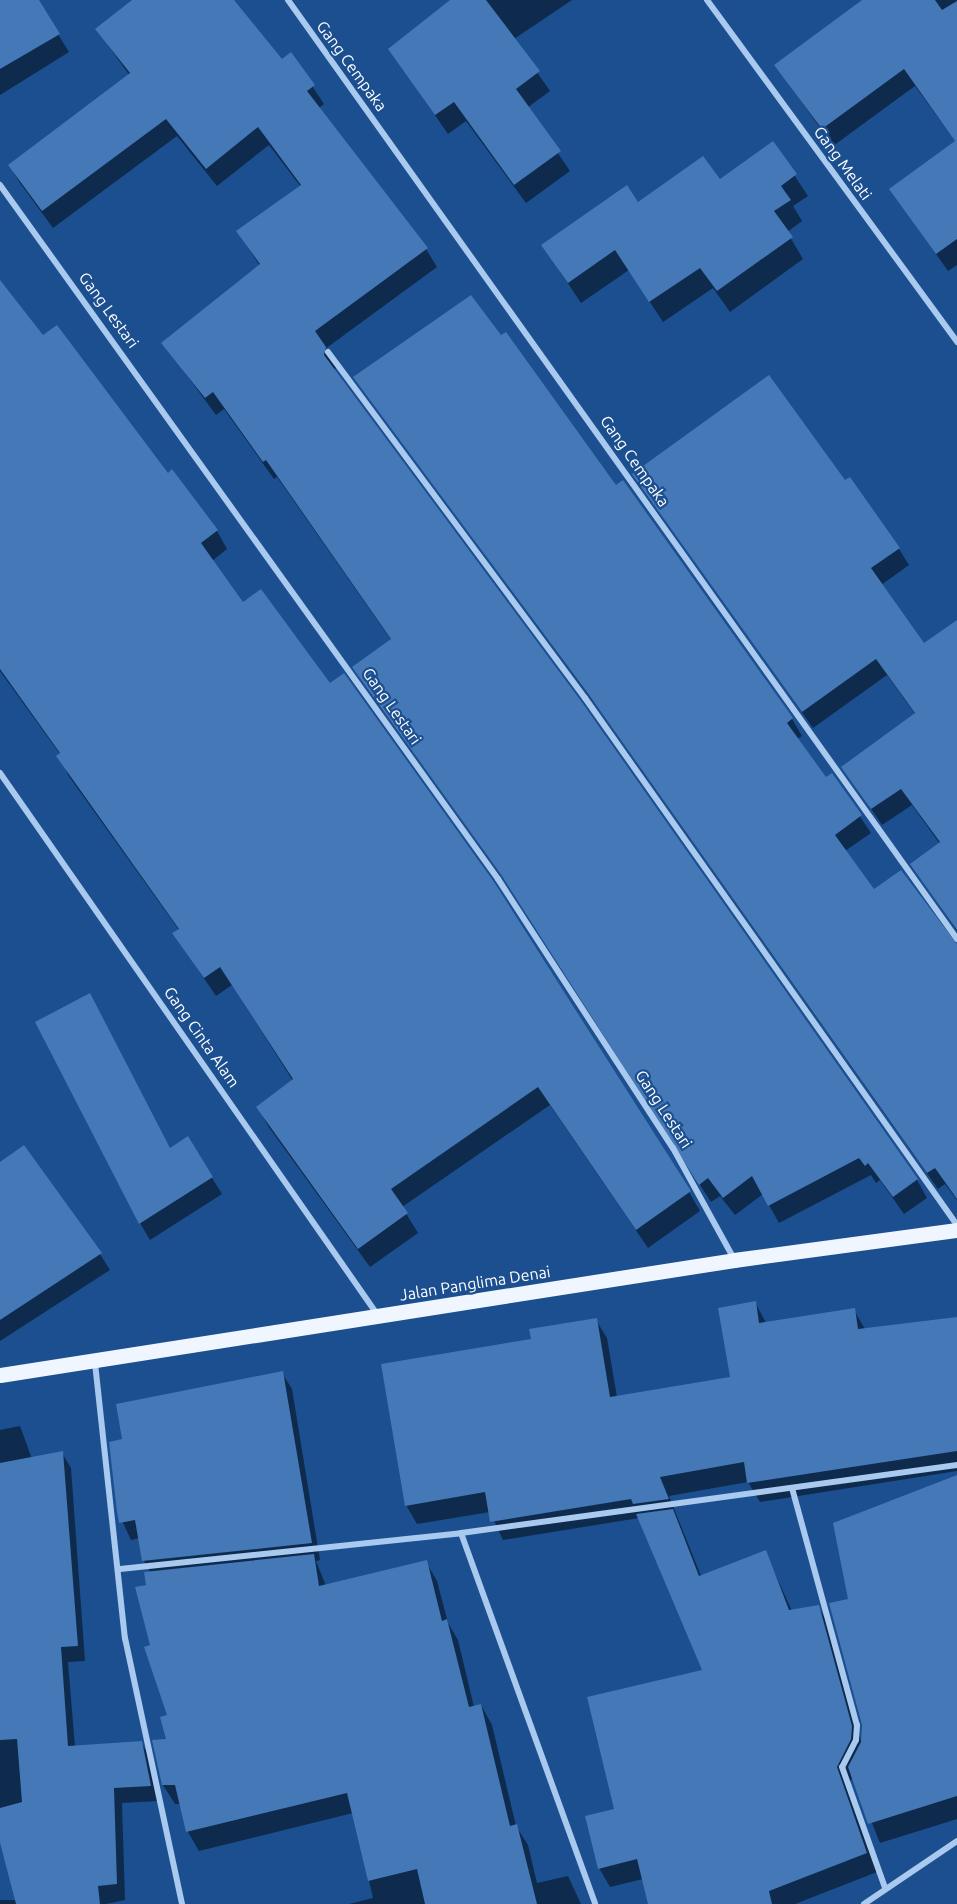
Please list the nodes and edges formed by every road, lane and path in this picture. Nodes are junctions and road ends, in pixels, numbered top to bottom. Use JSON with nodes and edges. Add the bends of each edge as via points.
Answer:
{"nodes":[{"id":1,"x":288,"y":0,"type":"edge"},
{"id":2,"x":706,"y":0,"type":"edge"},
{"id":3,"x":0,"y":185,"type":"edge"},
{"id":4,"x":957,"y":342,"type":"edge"},
{"id":5,"x":328,"y":352,"type":"dead end"},
{"id":6,"x":0,"y":773,"type":"edge"},
{"id":7,"x":957,"y":939,"type":"edge"},
{"id":8,"x":957,"y":1225,"type":"edge"},
{"id":9,"x":957,"y":1230,"type":"edge"},
{"id":10,"x":734,"y":1260,"type":"junction"},
{"id":11,"x":379,"y":1317,"type":"junction"},
{"id":12,"x":95,"y":1363,"type":"junction"},
{"id":13,"x":0,"y":1376,"type":"edge"},
{"id":14,"x":957,"y":1465,"type":"edge"},
{"id":15,"x":792,"y":1488,"type":"junction"},
{"id":16,"x":461,"y":1533,"type":"junction"},
{"id":17,"x":120,"y":1569,"type":"junction"},
{"id":18,"x":957,"y":1841,"type":"edge"},
{"id":19,"x":885,"y":1888,"type":"junction"},
{"id":20,"x":182,"y":1904,"type":"edge"},
{"id":21,"x":595,"y":1904,"type":"edge"},
{"id":22,"x":864,"y":1904,"type":"edge"}],
"edges":[{"from":1,"to":7,"type":"street","name":"Gang Cempaka"},
{"from":2,"to":4,"type":"street","name":"Gang Melati"},
{"from":3,"to":10,"type":"street","name":"Gang Lestari","via":[[498,879],[673,1148]]},
{"from":5,"to":8,"type":"street","via":[[585,698]]},
{"from":6,"to":11,"type":"street","name":"Gang Cinta Alam"},
{"from":9,"to":10,"type":"main road","name":"Jalan Panglima Denai"},
{"from":10,"to":11,"type":"main road","name":"Jalan Panglima Denai"},
{"from":11,"to":12,"type":"main road","name":"Jalan Panglima Denai"},
{"from":12,"to":13,"type":"main road","name":"Jalan Panglima Denai"},
{"from":12,"to":17,"type":"street"},
{"from":14,"to":15,"type":"street"},
{"from":15,"to":16,"type":"street"},
{"from":15,"to":19,"type":"street","via":[[856,1725],[856,1740],[842,1767]]},
{"from":16,"to":17,"type":"street"},
{"from":16,"to":21,"type":"street"},
{"from":17,"to":20,"type":"street","via":[[125,1638]]},
{"from":18,"to":19,"type":"street"},
{"from":19,"to":22,"type":"street"}]}
